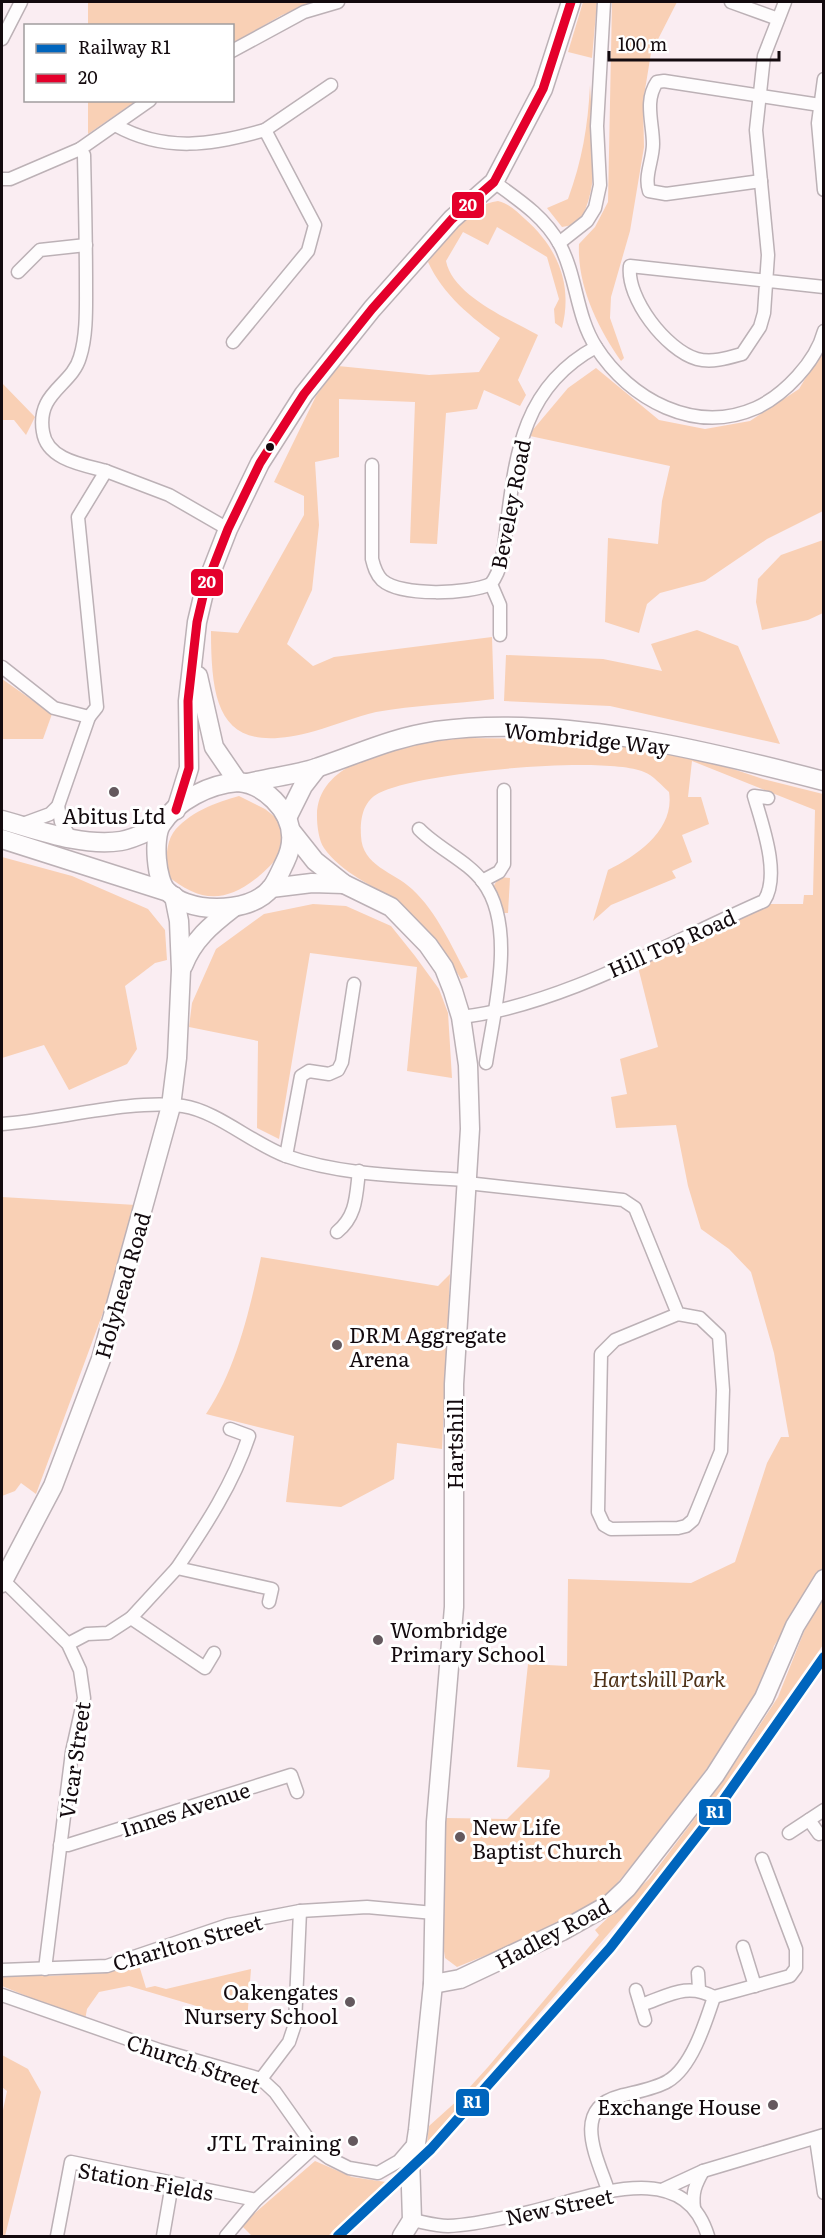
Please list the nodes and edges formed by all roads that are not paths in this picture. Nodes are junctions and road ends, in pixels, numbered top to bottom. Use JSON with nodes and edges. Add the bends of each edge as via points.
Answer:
{"nodes":[{"id":1,"x":21,"y":2,"type":"edge"},
{"id":2,"x":338,"y":2,"type":"edge"},
{"id":3,"x":571,"y":2,"type":"edge"},
{"id":4,"x":604,"y":2,"type":"edge"},
{"id":5,"x":731,"y":2,"type":"edge"},
{"id":6,"x":785,"y":2,"type":"edge"},
{"id":7,"x":778,"y":19,"type":"junction"},
{"id":8,"x":2,"y":39,"type":"edge"},
{"id":9,"x":234,"y":50,"type":"edge"},
{"id":10,"x":824,"y":80,"type":"edge"},
{"id":11,"x":331,"y":86,"type":"dead end"},
{"id":12,"x":759,"y":96,"type":"junction"},
{"id":13,"x":147,"y":102,"type":"edge"},
{"id":14,"x":820,"y":105,"type":"junction"},
{"id":15,"x":115,"y":125,"type":"junction"},
{"id":16,"x":265,"y":130,"type":"junction"},
{"id":17,"x":80,"y":149,"type":"junction"},
{"id":18,"x":821,"y":159,"type":"edge"},
{"id":19,"x":2,"y":179,"type":"edge"},
{"id":20,"x":761,"y":181,"type":"junction"},
{"id":21,"x":494,"y":182,"type":"junction"},
{"id":22,"x":824,"y":190,"type":"edge"},
{"id":23,"x":559,"y":243,"type":"junction"},
{"id":24,"x":86,"y":245,"type":"junction"},
{"id":25,"x":18,"y":272,"type":"dead end"},
{"id":26,"x":766,"y":281,"type":"junction"},
{"id":27,"x":824,"y":287,"type":"edge"},
{"id":28,"x":824,"y":331,"type":"edge"},
{"id":29,"x":232,"y":342,"type":"dead end"},
{"id":30,"x":596,"y":347,"type":"junction"},
{"id":31,"x":106,"y":471,"type":"junction"},
{"id":32,"x":376,"y":472,"type":"dead end"},
{"id":33,"x":228,"y":529,"type":"junction"},
{"id":34,"x":491,"y":584,"type":"junction"},
{"id":35,"x":500,"y":635,"type":"dead end"},
{"id":36,"x":194,"y":656,"type":"junction"},
{"id":37,"x":2,"y":667,"type":"edge"},
{"id":38,"x":89,"y":717,"type":"junction"},
{"id":39,"x":317,"y":768,"type":"junction"},
{"id":40,"x":824,"y":781,"type":"edge"},
{"id":41,"x":243,"y":782,"type":"junction"},
{"id":42,"x":504,"y":790,"type":"dead end"},
{"id":43,"x":768,"y":798,"type":"dead end"},
{"id":44,"x":58,"y":806,"type":"junction"},
{"id":45,"x":176,"y":810,"type":"junction"},
{"id":46,"x":2,"y":820,"type":"edge"},
{"id":47,"x":20,"y":825,"type":"junction"},
{"id":48,"x":290,"y":825,"type":"junction"},
{"id":49,"x":160,"y":826,"type":"junction"},
{"id":50,"x":419,"y":829,"type":"dead end"},
{"id":51,"x":70,"y":837,"type":"junction"},
{"id":52,"x":2,"y":839,"type":"edge"},
{"id":53,"x":482,"y":881,"type":"junction"},
{"id":54,"x":344,"y":884,"type":"junction"},
{"id":55,"x":272,"y":888,"type":"junction"},
{"id":56,"x":170,"y":893,"type":"junction"},
{"id":57,"x":233,"y":908,"type":"junction"},
{"id":58,"x":181,"y":970,"type":"junction"},
{"id":59,"x":354,"y":984,"type":"dead end"},
{"id":60,"x":494,"y":1012,"type":"junction"},
{"id":61,"x":461,"y":1017,"type":"junction"},
{"id":62,"x":486,"y":1063,"type":"dead end"},
{"id":63,"x":171,"y":1106,"type":"junction"},
{"id":64,"x":2,"y":1124,"type":"edge"},
{"id":65,"x":286,"y":1156,"type":"junction"},
{"id":66,"x":359,"y":1171,"type":"junction"},
{"id":67,"x":467,"y":1181,"type":"junction"},
{"id":68,"x":337,"y":1232,"type":"dead end"},
{"id":69,"x":678,"y":1314,"type":"junction"},
{"id":70,"x":231,"y":1429,"type":"dead end"},
{"id":71,"x":177,"y":1568,"type":"junction"},
{"id":72,"x":824,"y":1579,"type":"edge"},
{"id":73,"x":2,"y":1582,"type":"edge"},
{"id":74,"x":269,"y":1602,"type":"dead end"},
{"id":75,"x":131,"y":1618,"type":"junction"},
{"id":76,"x":68,"y":1644,"type":"junction"},
{"id":77,"x":214,"y":1653,"type":"dead end"},
{"id":78,"x":297,"y":1792,"type":"dead end"},
{"id":79,"x":824,"y":1810,"type":"edge"},
{"id":80,"x":809,"y":1820,"type":"junction"},
{"id":81,"x":789,"y":1833,"type":"dead end"},
{"id":82,"x":819,"y":1834,"type":"dead end"},
{"id":83,"x":60,"y":1845,"type":"junction"},
{"id":84,"x":762,"y":1859,"type":"dead end"},
{"id":85,"x":300,"y":1911,"type":"junction"},
{"id":86,"x":435,"y":1913,"type":"junction"},
{"id":87,"x":743,"y":1947,"type":"dead end"},
{"id":88,"x":45,"y":1969,"type":"junction"},
{"id":89,"x":2,"y":1970,"type":"edge"},
{"id":90,"x":698,"y":1973,"type":"dead end"},
{"id":91,"x":433,"y":1984,"type":"junction"},
{"id":92,"x":754,"y":1986,"type":"junction"},
{"id":93,"x":699,"y":1989,"type":"junction"},
{"id":94,"x":636,"y":1990,"type":"dead end"},
{"id":95,"x":2,"y":1995,"type":"edge"},
{"id":96,"x":714,"y":1997,"type":"junction"},
{"id":97,"x":641,"y":2005,"type":"junction"},
{"id":98,"x":645,"y":2020,"type":"dead end"},
{"id":99,"x":261,"y":2079,"type":"junction"},
{"id":100,"x":820,"y":2137,"type":"edge"},
{"id":101,"x":416,"y":2146,"type":"junction"},
{"id":102,"x":314,"y":2147,"type":"junction"},
{"id":103,"x":703,"y":2171,"type":"junction"},
{"id":104,"x":172,"y":2184,"type":"junction"},
{"id":105,"x":664,"y":2189,"type":"junction"},
{"id":106,"x":609,"y":2193,"type":"junction"},
{"id":107,"x":824,"y":2193,"type":"edge"},
{"id":108,"x":256,"y":2200,"type":"junction"},
{"id":109,"x":694,"y":2208,"type":"junction"},
{"id":110,"x":412,"y":2212,"type":"junction"},
{"id":111,"x":57,"y":2236,"type":"edge"},
{"id":112,"x":163,"y":2236,"type":"edge"},
{"id":113,"x":226,"y":2236,"type":"edge"},
{"id":114,"x":402,"y":2236,"type":"edge"},
{"id":115,"x":708,"y":2236,"type":"edge"}],
"edges":[{"from":1,"to":8,"type":"street"},
{"from":2,"to":9,"type":"street","via":[[304,12]]},
{"from":3,"to":21,"type":"street","via":[[543,89]]},
{"from":4,"to":23,"type":"street","via":[[597,126],[600,185],[595,208],[587,221]]},
{"from":5,"to":7,"type":"street"},
{"from":6,"to":7,"type":"street"},
{"from":7,"to":12,"type":"street","via":[[764,56]]},
{"from":10,"to":14,"type":"street"},
{"from":11,"to":16,"type":"street"},
{"from":12,"to":14,"type":"street"},
{"from":12,"to":20,"type":"street","via":[[756,130]]},
{"from":12,"to":20,"type":"street","via":[[657,82],[652,88],[649,119],[653,143],[646,184],[649,191],[666,194]]},
{"from":13,"to":15,"type":"street"},
{"from":14,"to":18,"type":"street"},
{"from":15,"to":16,"type":"street","via":[[134,135],[178,144],[219,143]]},
{"from":15,"to":17,"type":"street"},
{"from":16,"to":29,"type":"street","via":[[315,225],[308,251]]},
{"from":17,"to":19,"type":"street"},
{"from":17,"to":24,"type":"street","via":[[84,155]]},
{"from":18,"to":22,"type":"street"},
{"from":20,"to":26,"type":"street","via":[[768,255]]},
{"from":21,"to":23,"type":"street","via":[[543,220]]},
{"from":21,"to":33,"type":"street","via":[[452,219],[304,394],[260,464]]},
{"from":23,"to":30,"type":"street"},
{"from":24,"to":25,"type":"street","via":[[40,250]]},
{"from":24,"to":31,"type":"street","via":[[86,310],[80,358],[45,407],[43,434],[66,461]]},
{"from":26,"to":26,"type":"street","via":[[760,327],[742,354],[718,360],[697,359],[676,349],[653,327],[629,278],[630,266]]},
{"from":26,"to":27,"type":"street"},
{"from":28,"to":30,"type":"street","via":[[810,359],[768,403],[721,418],[684,416],[659,405],[629,386]]},
{"from":30,"to":34,"type":"street","name":"Beveley Road","via":[[568,366],[534,407],[523,431],[512,482],[502,566]]},
{"from":31,"to":33,"type":"street","via":[[169,495]]},
{"from":31,"to":38,"type":"street","via":[[78,517],[97,707]]},
{"from":32,"to":34,"type":"street","via":[[372,559],[384,581],[409,590],[465,591]]},
{"from":33,"to":36,"type":"street","via":[[205,588]]},
{"from":34,"to":35,"type":"street","name":"Beveley Road","via":[[501,605]]},
{"from":36,"to":41,"type":"street","via":[[208,733],[214,747]]},
{"from":36,"to":45,"type":"street","via":[[188,700],[189,768]]},
{"from":37,"to":38,"type":"street","via":[[54,708]]},
{"from":38,"to":44,"type":"street"},
{"from":39,"to":40,"type":"street","name":"Wombridge Way","via":[[412,735],[503,728],[600,734],[695,749]]},
{"from":39,"to":41,"type":"street","name":"Wombridge Way"},
{"from":39,"to":48,"type":"street","via":[[303,786]]},
{"from":41,"to":45,"type":"street","via":[[204,789]]},
{"from":41,"to":48,"type":"street","via":[[266,792]]},
{"from":42,"to":53,"type":"street","via":[[504,864],[499,872]]},
{"from":43,"to":60,"type":"street","name":"Hill Top Road","via":[[754,796],[769,849],[770,885],[764,901],[601,974],[516,1008]]},
{"from":44,"to":47,"type":"street","via":[[50,814]]},
{"from":44,"to":51,"type":"street"},
{"from":45,"to":49,"type":"street"},
{"from":46,"to":47,"type":"street"},
{"from":47,"to":51,"type":"street"},
{"from":48,"to":54,"type":"street","name":"Hartshill","via":[[315,861]]},
{"from":48,"to":55,"type":"street","via":[[290,852]]},
{"from":49,"to":51,"type":"street","via":[[121,841]]},
{"from":49,"to":56,"type":"street","via":[[157,856]]},
{"from":50,"to":53,"type":"street"},
{"from":52,"to":56,"type":"street"},
{"from":53,"to":60,"type":"street","via":[[499,922],[501,954]]},
{"from":54,"to":55,"type":"street","name":"Hartshill"},
{"from":54,"to":61,"type":"street","name":"Hartshill","via":[[391,907],[428,945],[444,968]]},
{"from":55,"to":57,"type":"street"},
{"from":56,"to":57,"type":"street","via":[[184,903]]},
{"from":56,"to":58,"type":"street","name":"Holyhead Road","via":[[179,921]]},
{"from":57,"to":58,"type":"street","name":"Holyhead Road","via":[[207,928],[189,950]]},
{"from":58,"to":63,"type":"street","name":"Holyhead Road"},
{"from":59,"to":65,"type":"street","via":[[342,1062],[338,1070],[329,1074],[309,1071],[301,1077]]},
{"from":60,"to":61,"type":"street","name":"Hill Top Road"},
{"from":60,"to":62,"type":"street"},
{"from":61,"to":67,"type":"street","name":"Hartshill","via":[[470,1084]]},
{"from":63,"to":64,"type":"street","via":[[123,1108]]},
{"from":63,"to":65,"type":"street","via":[[207,1115]]},
{"from":63,"to":73,"type":"street","name":"Holyhead Road","via":[[101,1359],[53,1486]]},
{"from":65,"to":66,"type":"street"},
{"from":66,"to":67,"type":"street"},
{"from":66,"to":68,"type":"street","via":[[353,1214]]},
{"from":67,"to":69,"type":"street","via":[[623,1200],[635,1208]]},
{"from":67,"to":86,"type":"street","name":"Hartshill","via":[[454,1354],[453,1617],[436,1822]]},
{"from":69,"to":69,"type":"street","via":[[700,1318],[719,1336],[723,1390],[721,1451],[693,1520],[686,1526],[611,1529],[604,1525],[598,1512],[602,1354],[615,1340]]},
{"from":70,"to":71,"type":"street","via":[[249,1436],[243,1456],[215,1511]]},
{"from":71,"to":74,"type":"street","via":[[272,1589]]},
{"from":71,"to":75,"type":"street"},
{"from":72,"to":91,"type":"street","name":"Hadley Road","via":[[795,1626],[752,1717],[715,1775],[627,1888],[610,1904],[562,1931],[460,1979]]},
{"from":73,"to":76,"type":"street","name":"Vicar Street"},
{"from":75,"to":76,"type":"street","via":[[108,1633],[87,1634]]},
{"from":75,"to":77,"type":"street","via":[[205,1668]]},
{"from":76,"to":83,"type":"street","name":"Vicar Street","via":[[80,1670],[84,1698],[72,1752]]},
{"from":78,"to":83,"type":"street","name":"Innes Avenue","via":[[291,1775]]},
{"from":79,"to":80,"type":"street"},
{"from":80,"to":81,"type":"street"},
{"from":80,"to":82,"type":"street"},
{"from":83,"to":88,"type":"street","name":"Vicar Street"},
{"from":84,"to":92,"type":"street","via":[[797,1959],[790,1976]]},
{"from":85,"to":86,"type":"street","name":"Charlton Street","via":[[367,1906]]},
{"from":85,"to":88,"type":"street","name":"Charlton Street","via":[[228,1925],[106,1966]]},
{"from":85,"to":99,"type":"street","via":[[295,2024],[289,2042]]},
{"from":86,"to":91,"type":"street","name":"Hartshill"},
{"from":87,"to":92,"type":"street"},
{"from":88,"to":89,"type":"street","name":"Charlton Street"},
{"from":90,"to":93,"type":"street"},
{"from":91,"to":101,"type":"street","name":"Hartshill"},
{"from":92,"to":96,"type":"street"},
{"from":93,"to":96,"type":"street"},
{"from":93,"to":97,"type":"street","via":[[683,1990]]},
{"from":94,"to":97,"type":"street"},
{"from":95,"to":99,"type":"street","name":"Church Street","via":[[159,2050]]},
{"from":96,"to":106,"type":"street","via":[[698,2041],[674,2077],[608,2099],[594,2113],[594,2147]]},
{"from":97,"to":98,"type":"street"},
{"from":99,"to":102,"type":"street","name":"Church Street","via":[[275,2092]]},
{"from":100,"to":103,"type":"street","name":"New Street"},
{"from":100,"to":107,"type":"street"},
{"from":101,"to":102,"type":"street","name":"Church Street","via":[[378,2173],[349,2168]]},
{"from":101,"to":110,"type":"street","name":"Hartshill"},
{"from":102,"to":108,"type":"street"},
{"from":103,"to":105,"type":"street","name":"New Street"},
{"from":103,"to":109,"type":"street","via":[[694,2185]]},
{"from":104,"to":108,"type":"street","name":"Station Fields"},
{"from":104,"to":111,"type":"street","name":"Station Fields","via":[[71,2162]]},
{"from":104,"to":112,"type":"street"},
{"from":105,"to":106,"type":"street","name":"New Street","via":[[643,2187]]},
{"from":105,"to":109,"type":"street"},
{"from":106,"to":110,"type":"street","name":"New Street","via":[[554,2203],[531,2212],[447,2226]]},
{"from":108,"to":113,"type":"street"},
{"from":109,"to":115,"type":"street"},
{"from":110,"to":114,"type":"street"}]}
